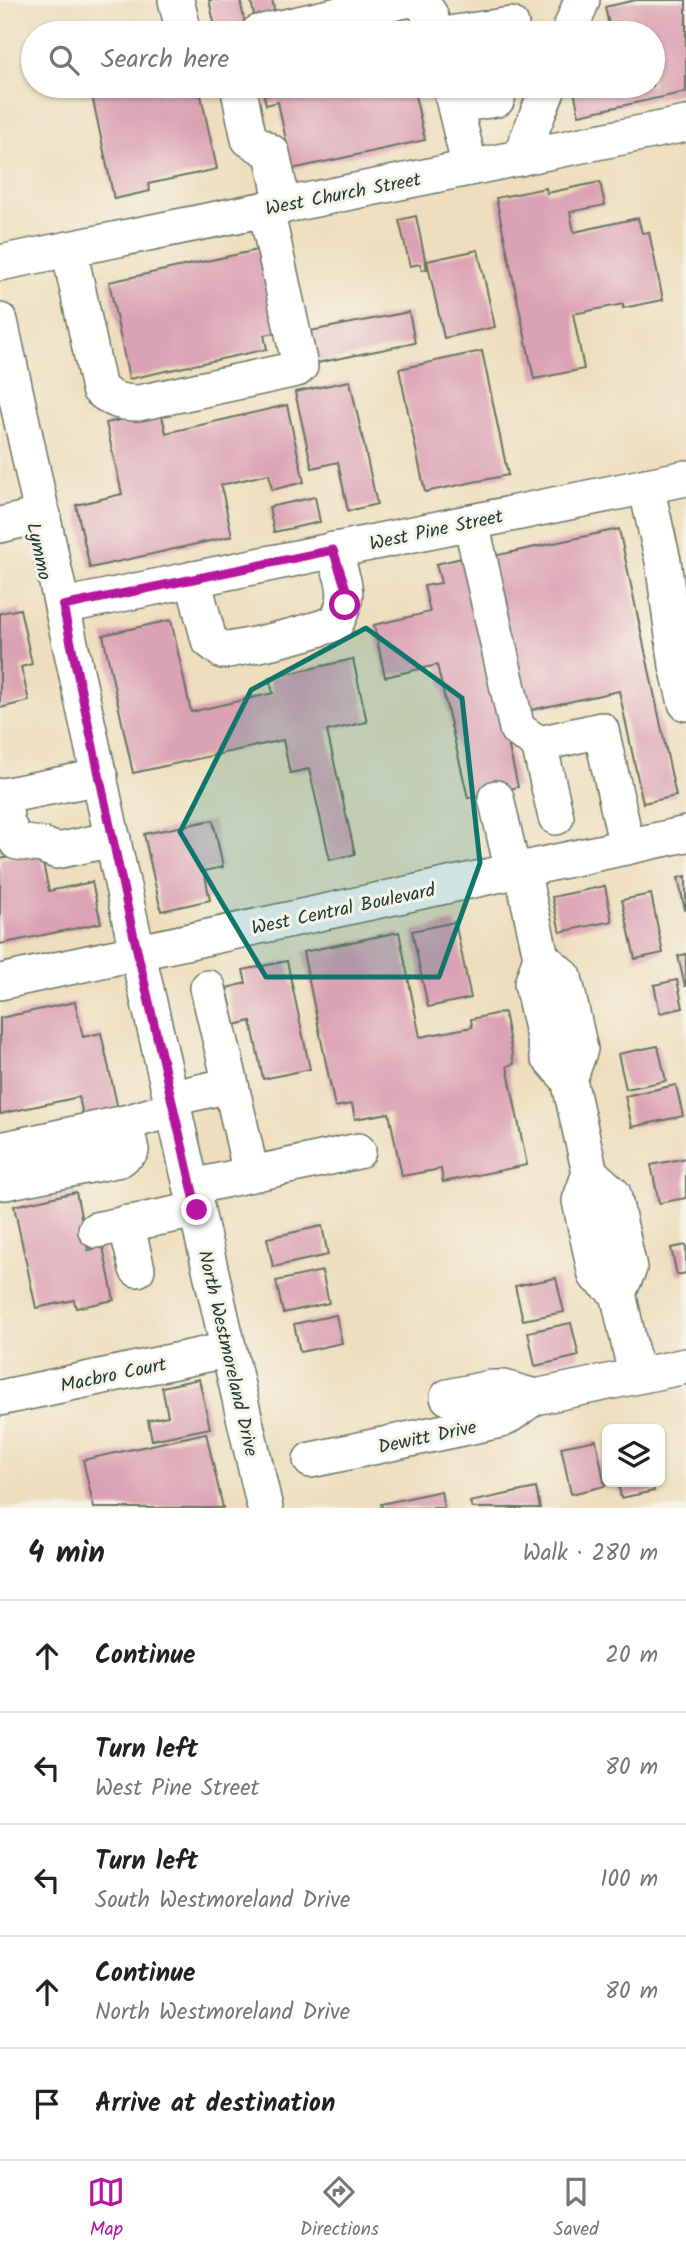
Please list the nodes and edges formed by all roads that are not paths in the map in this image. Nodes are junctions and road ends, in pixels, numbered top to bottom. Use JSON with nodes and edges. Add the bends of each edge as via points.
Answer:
{"nodes":[{"id":1,"x":176,"y":0,"type":"edge"},
{"id":2,"x":407,"y":0,"type":"edge"},
{"id":3,"x":420,"y":0,"type":"edge"},
{"id":4,"x":582,"y":0,"type":"edge"},
{"id":5,"x":181,"y":21,"type":"edge"},
{"id":6,"x":312,"y":21,"type":"edge"},
{"id":7,"x":432,"y":21,"type":"edge"},
{"id":8,"x":574,"y":21,"type":"edge"},
{"id":9,"x":240,"y":98,"type":"edge"},
{"id":10,"x":453,"y":98,"type":"edge"},
{"id":11,"x":544,"y":98,"type":"edge"},
{"id":12,"x":686,"y":124,"type":"edge"},
{"id":13,"x":520,"y":158,"type":"junction"},
{"id":14,"x":470,"y":168,"type":"junction"},
{"id":15,"x":275,"y":207,"type":"junction"},
{"id":16,"x":69,"y":249,"type":"junction"},
{"id":17,"x":0,"y":263,"type":"edge"},
{"id":18,"x":0,"y":321,"type":"edge"},
{"id":19,"x":0,"y":374,"type":"edge"},
{"id":20,"x":686,"y":478,"type":"edge"},
{"id":21,"x":646,"y":486,"type":"junction"},
{"id":22,"x":25,"y":519,"type":"edge"},
{"id":23,"x":471,"y":522,"type":"junction"},
{"id":24,"x":333,"y":550,"type":"junction"},
{"id":25,"x":193,"y":579,"type":"junction"},
{"id":26,"x":63,"y":606,"type":"junction"},
{"id":27,"x":686,"y":703,"type":"edge"},
{"id":28,"x":539,"y":744,"type":"junction"},
{"id":29,"x":95,"y":778,"type":"junction"},
{"id":30,"x":2,"y":796,"type":"edge"},
{"id":31,"x":496,"y":798,"type":"dead end"},
{"id":32,"x":556,"y":817,"type":"dead end"},
{"id":33,"x":686,"y":834,"type":"edge"},
{"id":34,"x":109,"y":840,"type":"junction"},
{"id":35,"x":627,"y":847,"type":"junction"},
{"id":36,"x":517,"y":871,"type":"junction"},
{"id":37,"x":138,"y":953,"type":"junction"},
{"id":38,"x":0,"y":965,"type":"edge"},
{"id":39,"x":0,"y":982,"type":"edge"},
{"id":40,"x":208,"y":988,"type":"dead end"},
{"id":41,"x":231,"y":1085,"type":"junction"},
{"id":42,"x":173,"y":1103,"type":"junction"},
{"id":43,"x":125,"y":1123,"type":"junction"},
{"id":44,"x":0,"y":1150,"type":"edge"},
{"id":45,"x":358,"y":1151,"type":"dead end"},
{"id":46,"x":251,"y":1174,"type":"junction"},
{"id":47,"x":0,"y":1181,"type":"edge"},
{"id":48,"x":195,"y":1198,"type":"junction"},
{"id":49,"x":136,"y":1269,"type":"dead end"},
{"id":50,"x":227,"y":1350,"type":"junction"},
{"id":51,"x":686,"y":1366,"type":"edge"},
{"id":52,"x":636,"y":1375,"type":"junction"},
{"id":53,"x":448,"y":1397,"type":"dead end"},
{"id":54,"x":535,"y":1397,"type":"junction"},
{"id":55,"x":0,"y":1398,"type":"edge"},
{"id":56,"x":311,"y":1460,"type":"dead end"},
{"id":57,"x":265,"y":1508,"type":"edge"}],
"edges":[{"from":1,"to":5,"type":"street"},
{"from":2,"to":6,"type":"street"},
{"from":3,"to":7,"type":"street"},
{"from":4,"to":8,"type":"street"},
{"from":9,"to":15,"type":"street","via":[[249,139],[271,153]]},
{"from":10,"to":14,"type":"street"},
{"from":11,"to":13,"type":"street"},
{"from":12,"to":13,"type":"street","name":"West Church Street"},
{"from":13,"to":14,"type":"street","name":"West Church Street"},
{"from":14,"to":15,"type":"street","name":"West Church Street"},
{"from":15,"to":16,"type":"street","name":"West Church Street"},
{"from":15,"to":16,"type":"street","via":[[300,366],[139,403],[111,399],[99,389]]},
{"from":16,"to":17,"type":"street","name":"West Church Street"},
{"from":18,"to":22,"type":"street"},
{"from":19,"to":22,"type":"street","name":"Lymmo"},
{"from":20,"to":21,"type":"street","name":"West Pine Street"},
{"from":21,"to":23,"type":"street","name":"West Pine Street"},
{"from":21,"to":27,"type":"street"},
{"from":22,"to":26,"type":"street"},
{"from":22,"to":29,"type":"street","name":"Lymmo"},
{"from":23,"to":24,"type":"street","name":"West Pine Street"},
{"from":23,"to":28,"type":"street","via":[[517,729]]},
{"from":24,"to":25,"type":"street","name":"West Pine Street"},
{"from":24,"to":25,"type":"street","via":[[345,586],[345,605],[336,623],[262,644],[223,651],[209,640]]},
{"from":25,"to":26,"type":"street","name":"West Pine Street"},
{"from":26,"to":29,"type":"street"},
{"from":28,"to":32,"type":"street"},
{"from":28,"to":35,"type":"street","via":[[601,730]]},
{"from":29,"to":30,"type":"street"},
{"from":29,"to":34,"type":"street"},
{"from":30,"to":34,"type":"street","via":[[7,824],[17,842],[57,851]]},
{"from":31,"to":36,"type":"street"},
{"from":33,"to":35,"type":"street","name":"West Central Boulevard"},
{"from":34,"to":37,"type":"street","name":"North Westmoreland Drive"},
{"from":34,"to":38,"type":"street","via":[[122,926],[119,936]]},
{"from":35,"to":36,"type":"street","name":"West Central Boulevard"},
{"from":36,"to":37,"type":"street","name":"West Central Boulevard"},
{"from":36,"to":52,"type":"street","via":[[541,957],[532,984],[548,1056],[569,1080],[590,1172],[580,1201],[596,1275],[618,1293]]},
{"from":37,"to":39,"type":"street","name":"West Central Boulevard"},
{"from":37,"to":42,"type":"street","name":"North Westmoreland Drive"},
{"from":40,"to":41,"type":"street"},
{"from":41,"to":42,"type":"street"},
{"from":41,"to":46,"type":"street"},
{"from":42,"to":43,"type":"street"},
{"from":42,"to":48,"type":"street","name":"North Westmoreland Drive"},
{"from":43,"to":44,"type":"street"},
{"from":43,"to":47,"type":"street","via":[[131,1150],[120,1159]]},
{"from":45,"to":46,"type":"street"},
{"from":46,"to":48,"type":"street"},
{"from":48,"to":49,"type":"street","via":[[111,1226]]},
{"from":48,"to":50,"type":"street","name":"North Westmoreland Drive"},
{"from":50,"to":55,"type":"street","name":"Macbro Court"},
{"from":50,"to":57,"type":"street","name":"North Westmoreland Drive"},
{"from":51,"to":52,"type":"street","name":"Dewitt Drive"},
{"from":52,"to":54,"type":"street","name":"Dewitt Drive"},
{"from":53,"to":54,"type":"street","name":"Dewitt Drive","via":[[504,1388]]},
{"from":54,"to":56,"type":"street","name":"Dewitt Drive","via":[[501,1420]]}]}
